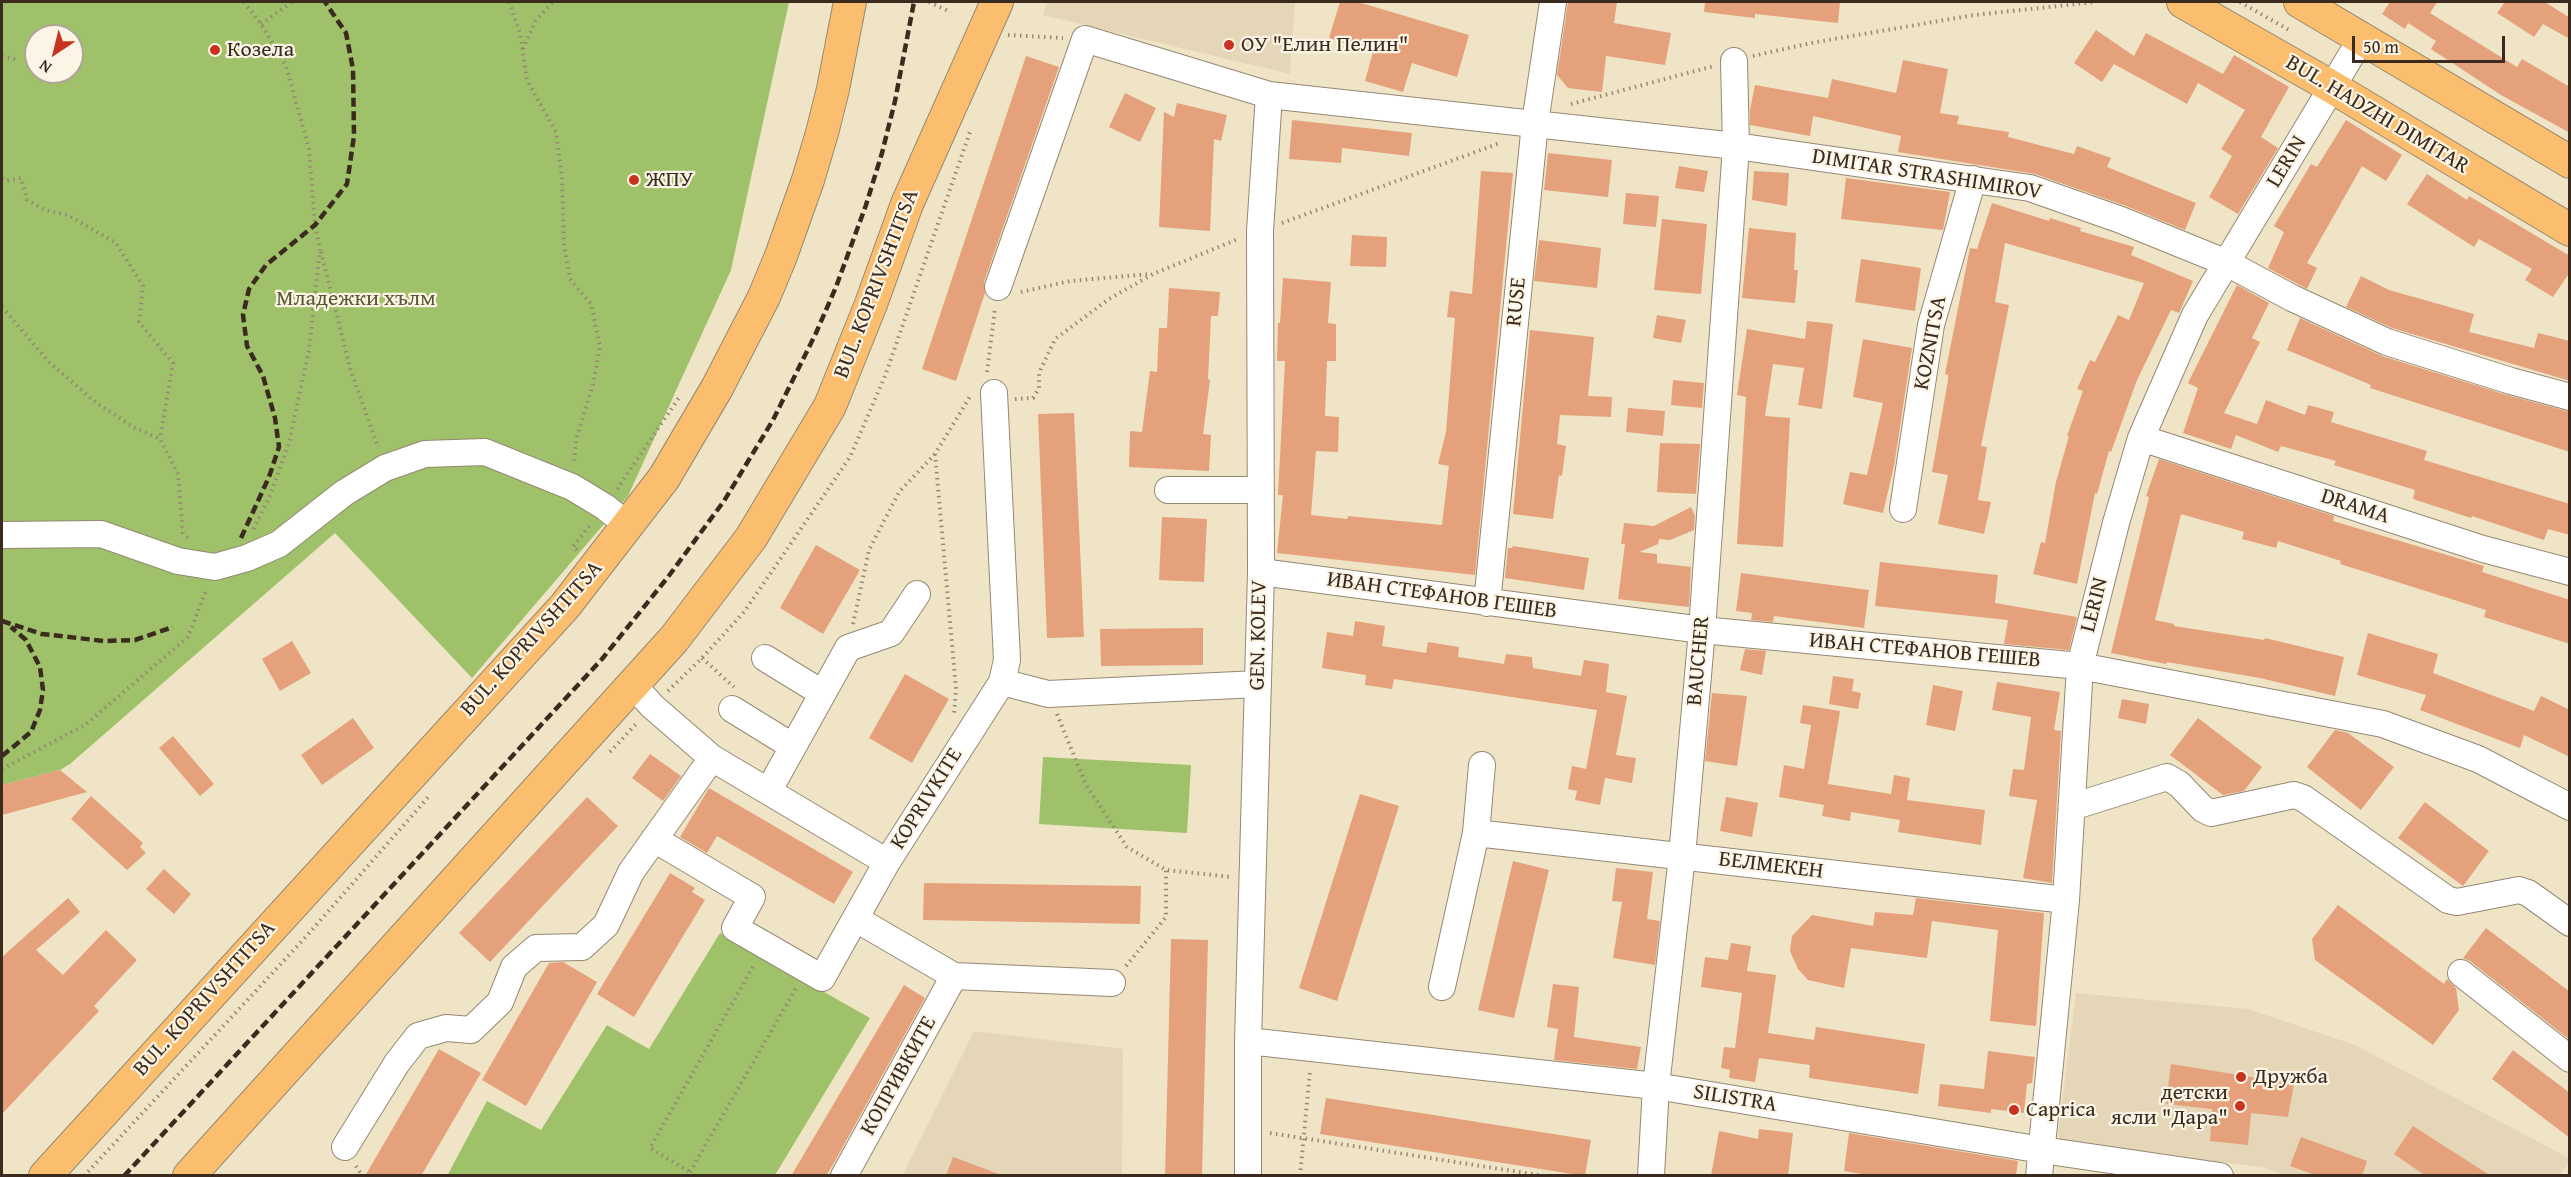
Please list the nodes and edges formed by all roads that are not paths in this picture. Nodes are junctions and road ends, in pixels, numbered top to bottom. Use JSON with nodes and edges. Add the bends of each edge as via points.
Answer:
{"nodes":[{"id":1,"x":850,"y":2,"type":"edge"},
{"id":2,"x":997,"y":2,"type":"edge"},
{"id":3,"x":1553,"y":2,"type":"edge"},
{"id":4,"x":2184,"y":2,"type":"edge"},
{"id":5,"x":2300,"y":2,"type":"edge"},
{"id":6,"x":962,"y":7,"type":"edge"},
{"id":7,"x":2361,"y":39,"type":"junction"},
{"id":8,"x":1734,"y":60,"type":"road end"},
{"id":9,"x":2332,"y":87,"type":"junction"},
{"id":10,"x":1269,"y":95,"type":"junction"},
{"id":11,"x":1531,"y":119,"type":"junction"},
{"id":12,"x":1736,"y":146,"type":"junction"},
{"id":13,"x":2570,"y":162,"type":"edge"},
{"id":14,"x":1973,"y":179,"type":"junction"},
{"id":15,"x":907,"y":204,"type":"junction"},
{"id":16,"x":2570,"y":230,"type":"edge"},
{"id":17,"x":2227,"y":263,"type":"junction"},
{"id":18,"x":1006,"y":296,"type":"road end"},
{"id":19,"x":986,"y":386,"type":"road end"},
{"id":20,"x":2570,"y":397,"type":"edge"},
{"id":21,"x":2141,"y":438,"type":"junction"},
{"id":22,"x":1168,"y":490,"type":"dead end"},
{"id":23,"x":1261,"y":490,"type":"junction"},
{"id":24,"x":1903,"y":509,"type":"dead end"},
{"id":25,"x":617,"y":516,"type":"junction"},
{"id":26,"x":2,"y":535,"type":"edge"},
{"id":27,"x":1261,"y":572,"type":"junction"},
{"id":28,"x":2570,"y":572,"type":"edge"},
{"id":29,"x":917,"y":594,"type":"dead end"},
{"id":30,"x":1487,"y":603,"type":"junction"},
{"id":31,"x":1702,"y":630,"type":"junction"},
{"id":32,"x":765,"y":658,"type":"dead end"},
{"id":33,"x":2080,"y":666,"type":"junction"},
{"id":34,"x":1002,"y":682,"type":"junction"},
{"id":35,"x":1258,"y":684,"type":"junction"},
{"id":36,"x":633,"y":685,"type":"junction"},
{"id":37,"x":822,"y":693,"type":"junction"},
{"id":38,"x":735,"y":710,"type":"road end"},
{"id":39,"x":792,"y":746,"type":"junction"},
{"id":40,"x":711,"y":758,"type":"junction"},
{"id":41,"x":1482,"y":765,"type":"dead end"},
{"id":42,"x":769,"y":790,"type":"junction"},
{"id":43,"x":2072,"y":807,"type":"junction"},
{"id":44,"x":2570,"y":807,"type":"edge"},
{"id":45,"x":1476,"y":833,"type":"junction"},
{"id":46,"x":654,"y":839,"type":"junction"},
{"id":47,"x":1682,"y":856,"type":"junction"},
{"id":48,"x":887,"y":862,"type":"junction"},
{"id":49,"x":2066,"y":900,"type":"junction"},
{"id":50,"x":856,"y":919,"type":"junction"},
{"id":51,"x":2570,"y":923,"type":"edge"},
{"id":52,"x":2461,"y":973,"type":"dead end"},
{"id":53,"x":954,"y":976,"type":"junction"},
{"id":54,"x":1112,"y":983,"type":"road end"},
{"id":55,"x":1442,"y":987,"type":"dead end"},
{"id":56,"x":1248,"y":1041,"type":"junction"},
{"id":57,"x":2570,"y":1059,"type":"edge"},
{"id":58,"x":1656,"y":1086,"type":"junction"},
{"id":59,"x":345,"y":1147,"type":"dead end"},
{"id":60,"x":2042,"y":1150,"type":"junction"},
{"id":61,"x":45,"y":1176,"type":"edge"},
{"id":62,"x":189,"y":1176,"type":"edge"},
{"id":63,"x":844,"y":1176,"type":"edge"},
{"id":64,"x":1248,"y":1176,"type":"edge"},
{"id":65,"x":1651,"y":1176,"type":"edge"},
{"id":66,"x":2039,"y":1176,"type":"edge"},
{"id":67,"x":2220,"y":1176,"type":"edge"}],
"edges":[{"from":1,"to":25,"type":"main road","name":"BUL. KOPRIVSHTITSA","via":[[819,142],[795,220],[764,297],[664,478]]},
{"from":2,"to":15,"type":"main road","name":"BUL. KOPRIVSHTITSA"},
{"from":3,"to":11,"type":"street","name":"RUSE"},
{"from":4,"to":9,"type":"main road","name":"BUL. HADZHI DIMITAR"},
{"from":5,"to":7,"type":"main road"},
{"from":6,"to":15,"type":"main road"},
{"from":7,"to":9,"type":"street","name":"LERIN"},
{"from":7,"to":13,"type":"main road"},
{"from":8,"to":12,"type":"street","name":"BAUCHER"},
{"from":9,"to":16,"type":"main road","name":"BUL. HADZHI DIMITAR"},
{"from":9,"to":17,"type":"street","name":"LERIN"},
{"from":10,"to":11,"type":"street","name":"DIMITAR STRASHIMIROV"},
{"from":10,"to":18,"type":"street","name":"DIMITAR STRASHIMIROV","via":[[1085,39]]},
{"from":10,"to":23,"type":"street","name":"GEN. KOLEV","via":[[1260,231]]},
{"from":11,"to":12,"type":"street","name":"DIMITAR STRASHIMIROV"},
{"from":11,"to":30,"type":"street","name":"RUSE"},
{"from":12,"to":14,"type":"street","name":"DIMITAR STRASHIMIROV"},
{"from":12,"to":31,"type":"street","name":"BAUCHER"},
{"from":14,"to":17,"type":"street","name":"DIMITAR STRASHIMIROV","via":[[2030,188]]},
{"from":14,"to":24,"type":"street","name":"KOZNITSA","via":[[1931,325]]},
{"from":15,"to":36,"type":"main road","name":"BUL. KOPRIVSHTITSA","via":[[830,406],[801,458],[751,538],[674,639]]},
{"from":17,"to":20,"type":"street","name":"DIMITAR STRASHIMIROV","via":[[2387,342]]},
{"from":17,"to":21,"type":"street","name":"LERIN","via":[[2195,315]]},
{"from":19,"to":34,"type":"street","via":[[1007,660]]},
{"from":21,"to":28,"type":"street","name":"DRAMA","via":[[2483,549]]},
{"from":21,"to":33,"type":"street","name":"LERIN"},
{"from":22,"to":23,"type":"street"},
{"from":23,"to":27,"type":"street","name":"GEN. KOLEV"},
{"from":25,"to":26,"type":"street","via":[[572,487],[485,452],[425,454],[385,468],[279,544],[215,567],[178,561],[101,534]]},
{"from":25,"to":61,"type":"main road","name":"BUL. KOPRIVSHTITSA","via":[[597,567],[565,606]]},
{"from":27,"to":30,"type":"street","name":"ИВАН СТЕФАНОВ ГЕШЕВ"},
{"from":27,"to":35,"type":"street","name":"GEN. KOLEV"},
{"from":29,"to":37,"type":"street","via":[[891,633],[848,648]]},
{"from":30,"to":31,"type":"street","name":"ИВАН СТЕФАНОВ ГЕШЕВ"},
{"from":31,"to":33,"type":"street","name":"ИВАН СТЕФАНОВ ГЕШЕВ"},
{"from":31,"to":47,"type":"street","name":"BAUCHER"},
{"from":32,"to":37,"type":"street"},
{"from":33,"to":43,"type":"street","name":"LERIN"},
{"from":33,"to":44,"type":"street","name":"ИВАН СТЕФАНОВ ГЕШЕВ","via":[[2383,724],[2478,759]]},
{"from":34,"to":35,"type":"street","via":[[1048,694]]},
{"from":34,"to":48,"type":"street","name":"KOPRIVKITE"},
{"from":35,"to":56,"type":"street","name":"GEN. KOLEV"},
{"from":36,"to":40,"type":"street"},
{"from":36,"to":62,"type":"main road","name":"BUL. KOPRIVSHTITSA"},
{"from":37,"to":39,"type":"street"},
{"from":38,"to":39,"type":"street"},
{"from":39,"to":42,"type":"street"},
{"from":40,"to":42,"type":"street"},
{"from":40,"to":46,"type":"street"},
{"from":41,"to":45,"type":"street"},
{"from":42,"to":48,"type":"street"},
{"from":43,"to":49,"type":"street","name":"LERIN"},
{"from":43,"to":51,"type":"street","via":[[2167,777],[2211,813],[2294,795],[2448,900],[2457,902],[2519,890]]},
{"from":45,"to":47,"type":"street","name":"БЕЛМЕКЕН"},
{"from":45,"to":55,"type":"street"},
{"from":46,"to":50,"type":"street","name":"KOPRIVKITE","via":[[752,897],[735,928],[822,978]]},
{"from":46,"to":59,"type":"street","via":[[631,872],[606,925],[582,946],[536,948],[514,967],[500,1002],[471,1030],[446,1029],[418,1036]]},
{"from":47,"to":49,"type":"street","name":"БЕЛМЕКЕН"},
{"from":47,"to":58,"type":"street","name":"BAUCHER"},
{"from":48,"to":50,"type":"street","name":"KOPRIVKITE"},
{"from":49,"to":60,"type":"street","name":"LERIN"},
{"from":50,"to":53,"type":"street"},
{"from":52,"to":57,"type":"street"},
{"from":53,"to":54,"type":"street"},
{"from":53,"to":63,"type":"street","name":"КОПРИВКИТЕ"},
{"from":56,"to":58,"type":"street","name":"SILISTRA"},
{"from":56,"to":64,"type":"street","name":"GEN. KOLEV"},
{"from":58,"to":60,"type":"street","name":"SILISTRA"},
{"from":58,"to":65,"type":"street","name":"BAUCHER"},
{"from":60,"to":66,"type":"street","name":"LERIN"},
{"from":60,"to":67,"type":"street","name":"SILISTRA"}]}
